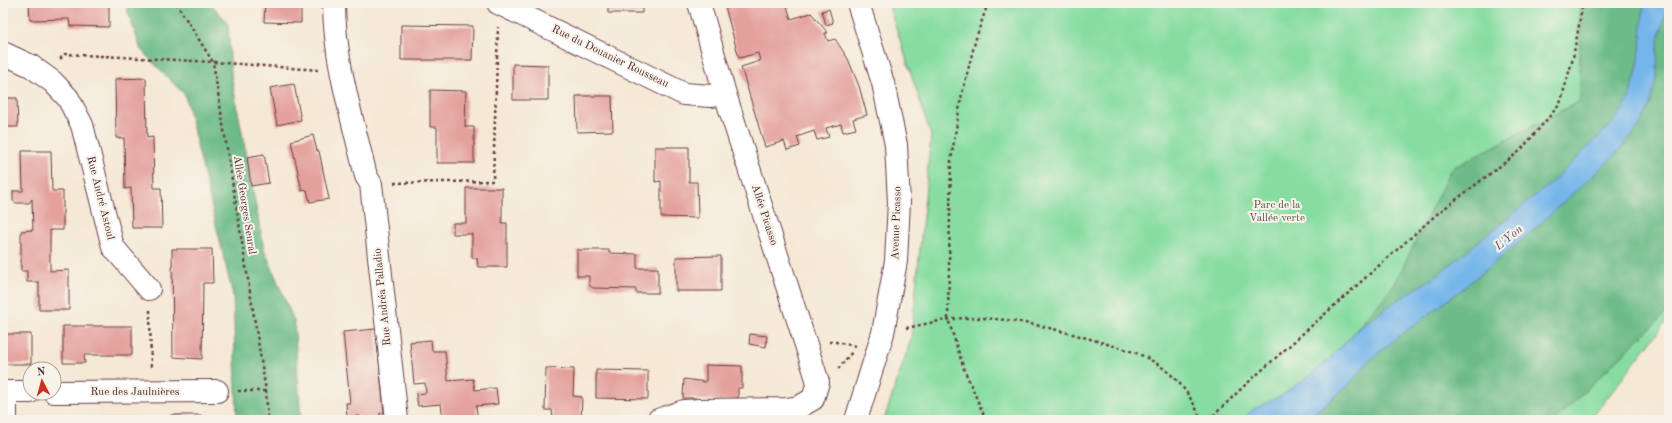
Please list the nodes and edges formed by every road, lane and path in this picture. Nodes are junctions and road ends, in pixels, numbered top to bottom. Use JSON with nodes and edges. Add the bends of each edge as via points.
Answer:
{"nodes":[{"id":1,"x":176,"y":3,"type":"edge"},
{"id":2,"x":334,"y":3,"type":"edge"},
{"id":3,"x":498,"y":3,"type":"edge"},
{"id":4,"x":698,"y":3,"type":"edge"},
{"id":5,"x":858,"y":3,"type":"edge"},
{"id":6,"x":988,"y":3,"type":"edge"},
{"id":7,"x":1584,"y":3,"type":"edge"},
{"id":8,"x":498,"y":26,"type":"dead end"},
{"id":9,"x":3,"y":53,"type":"edge"},
{"id":10,"x":213,"y":62,"type":"junction"},
{"id":11,"x":341,"y":72,"type":"junction"},
{"id":12,"x":44,"y":76,"type":"junction"},
{"id":13,"x":725,"y":94,"type":"junction"},
{"id":14,"x":368,"y":180,"type":"junction"},
{"id":15,"x":149,"y":289,"type":"joint"},
{"id":16,"x":948,"y":319,"type":"junction"},
{"id":17,"x":805,"y":341,"type":"junction"},
{"id":18,"x":880,"y":342,"type":"junction"},
{"id":19,"x":217,"y":391,"type":"dead end"},
{"id":20,"x":4,"y":392,"type":"edge"},
{"id":21,"x":22,"y":392,"type":"edge"},
{"id":22,"x":62,"y":392,"type":"edge"},
{"id":23,"x":151,"y":392,"type":"junction"},
{"id":24,"x":6,"y":420,"type":"edge"},
{"id":25,"x":268,"y":420,"type":"edge"},
{"id":26,"x":397,"y":420,"type":"edge"},
{"id":27,"x":658,"y":420,"type":"edge"},
{"id":28,"x":856,"y":420,"type":"edge"},
{"id":29,"x":986,"y":420,"type":"edge"},
{"id":30,"x":1201,"y":420,"type":"edge"},
{"id":31,"x":1209,"y":420,"type":"edge"}],
"edges":[{"from":1,"to":10,"type":"path","name":"Allée Georges Seural"},
{"from":2,"to":11,"type":"street","name":"Rue Andréa Palladio"},
{"from":3,"to":13,"type":"street","name":"Rue du Douanier Rousseau","via":[[684,94]]},
{"from":4,"to":13,"type":"street","name":"Allée Picasso"},
{"from":5,"to":18,"type":"street","name":"Avenue Picasso","via":[[883,82],[896,144],[899,202],[896,260]]},
{"from":6,"to":16,"type":"path","via":[[961,98],[951,160]]},
{"from":7,"to":31,"type":"path","via":[[1574,58],[1560,104],[1520,151],[1437,214]]},
{"from":8,"to":14,"type":"path","via":[[493,181]]},
{"from":9,"to":12,"type":"street","name":"Rue André Astoul","via":[[31,66]]},
{"from":10,"to":11,"type":"path"},
{"from":10,"to":12,"type":"path","via":[[65,54]]},
{"from":10,"to":25,"type":"path","name":"Allée Georges Seural"},
{"from":11,"to":14,"type":"street","name":"Rue Andréa Palladio"},
{"from":12,"to":15,"type":"street","name":"Rue André Astoul","via":[[68,98],[82,125],[113,247]]},
{"from":13,"to":17,"type":"street","name":"Allée Picasso"},
{"from":14,"to":26,"type":"street","name":"Rue Andréa Palladio"},
{"from":15,"to":23,"type":"path"},
{"from":16,"to":18,"type":"path"},
{"from":16,"to":29,"type":"path","via":[[964,369]]},
{"from":16,"to":30,"type":"path","via":[[995,319],[1029,324],[1133,352],[1154,362],[1170,374],[1186,391]]},
{"from":17,"to":18,"type":"path"},
{"from":17,"to":27,"type":"street","name":"Allée Picasso","via":[[818,382],[813,399],[807,403],[787,408],[700,410]]},
{"from":18,"to":28,"type":"street","name":"Avenue Picasso"},
{"from":19,"to":23,"type":"street","name":"Rue des Jaulnières"},
{"from":20,"to":21,"type":"street"},
{"from":20,"to":24,"type":"street"},
{"from":22,"to":23,"type":"street","name":"Rue des Jaulnières"}]}
